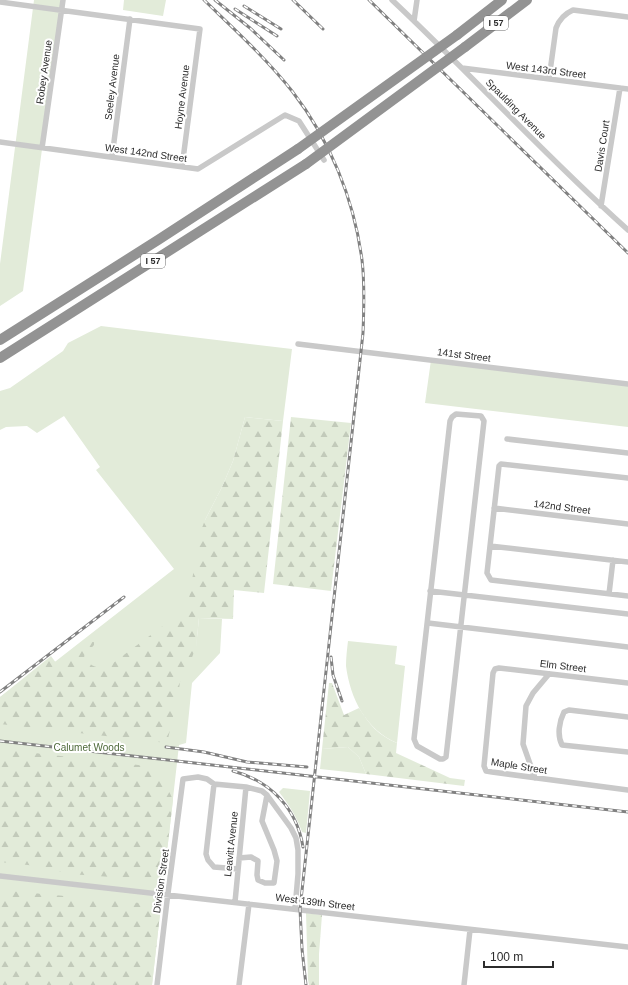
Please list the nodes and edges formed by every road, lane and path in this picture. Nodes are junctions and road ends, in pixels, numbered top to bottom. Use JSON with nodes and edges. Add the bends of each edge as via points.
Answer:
{"nodes":[{"id":1,"x":64,"y":0,"type":"edge"},
{"id":2,"x":392,"y":0,"type":"edge"},
{"id":3,"x":417,"y":0,"type":"edge"},
{"id":4,"x":502,"y":0,"type":"edge"},
{"id":5,"x":527,"y":0,"type":"edge"},
{"id":6,"x":0,"y":2,"type":"edge"},
{"id":7,"x":62,"y":10,"type":"junction"},
{"id":8,"x":628,"y":17,"type":"edge"},
{"id":9,"x":130,"y":19,"type":"junction"},
{"id":10,"x":414,"y":21,"type":"junction"},
{"id":11,"x":462,"y":68,"type":"junction"},
{"id":12,"x":549,"y":79,"type":"junction"},
{"id":13,"x":620,"y":88,"type":"junction"},
{"id":14,"x":628,"y":89,"type":"edge"},
{"id":15,"x":0,"y":142,"type":"edge"},
{"id":16,"x":42,"y":148,"type":"junction"},
{"id":17,"x":112,"y":157,"type":"junction"},
{"id":18,"x":324,"y":160,"type":"dead end"},
{"id":19,"x":182,"y":167,"type":"junction"},
{"id":20,"x":601,"y":206,"type":"junction"},
{"id":21,"x":628,"y":230,"type":"edge"},
{"id":22,"x":0,"y":340,"type":"edge"},
{"id":23,"x":298,"y":344,"type":"dead end"},
{"id":24,"x":0,"y":358,"type":"edge"},
{"id":25,"x":628,"y":384,"type":"edge"},
{"id":26,"x":507,"y":439,"type":"dead end"},
{"id":27,"x":628,"y":453,"type":"edge"},
{"id":28,"x":628,"y":478,"type":"edge"},
{"id":29,"x":494,"y":508,"type":"junction"},
{"id":30,"x":628,"y":524,"type":"edge"},
{"id":31,"x":490,"y":546,"type":"junction"},
{"id":32,"x":613,"y":560,"type":"junction"},
{"id":33,"x":628,"y":562,"type":"edge"},
{"id":34,"x":430,"y":591,"type":"junction"},
{"id":35,"x":609,"y":594,"type":"junction"},
{"id":36,"x":464,"y":595,"type":"junction"},
{"id":37,"x":628,"y":596,"type":"edge"},
{"id":38,"x":628,"y":614,"type":"edge"},
{"id":39,"x":428,"y":623,"type":"junction"},
{"id":40,"x":460,"y":627,"type":"junction"},
{"id":41,"x":628,"y":647,"type":"edge"},
{"id":42,"x":495,"y":669,"type":"joint"},
{"id":43,"x":549,"y":674,"type":"junction"},
{"id":44,"x":628,"y":683,"type":"edge"},
{"id":45,"x":628,"y":717,"type":"edge"},
{"id":46,"x":628,"y":752,"type":"edge"},
{"id":47,"x":535,"y":778,"type":"junction"},
{"id":48,"x":214,"y":784,"type":"junction"},
{"id":49,"x":246,"y":788,"type":"junction"},
{"id":50,"x":628,"y":790,"type":"edge"},
{"id":51,"x":267,"y":795,"type":"junction"},
{"id":52,"x":239,"y":858,"type":"junction"},
{"id":53,"x":238,"y":869,"type":"junction"},
{"id":54,"x":0,"y":876,"type":"edge"},
{"id":55,"x":168,"y":894,"type":"junction"},
{"id":56,"x":235,"y":902,"type":"junction"},
{"id":57,"x":248,"y":904,"type":"junction"},
{"id":58,"x":295,"y":909,"type":"junction"},
{"id":59,"x":470,"y":930,"type":"junction"},
{"id":60,"x":628,"y":947,"type":"edge"},
{"id":61,"x":157,"y":985,"type":"edge"},
{"id":62,"x":239,"y":985,"type":"edge"},
{"id":63,"x":464,"y":985,"type":"edge"}],
"edges":[{"from":1,"to":7,"type":"street","name":"Robey Avenue"},
{"from":2,"to":10,"type":"street","name":"Spaulding Avenue"},
{"from":3,"to":10,"type":"street"},
{"from":4,"to":22,"type":"highway","number":"I 57","bridge":true,"via":[[298,149]]},
{"from":5,"to":24,"type":"highway","number":"I 57","bridge":true,"via":[[306,164]]},
{"from":6,"to":7,"type":"street"},
{"from":7,"to":9,"type":"street"},
{"from":7,"to":16,"type":"street","name":"Robey Avenue"},
{"from":8,"to":12,"type":"street","via":[[573,10],[566,13],[556,28]]},
{"from":9,"to":17,"type":"street","name":"Seeley Avenue"},
{"from":9,"to":19,"type":"street","name":"Hoyne Avenue","via":[[200,29]]},
{"from":10,"to":11,"type":"street","name":"Spaulding Avenue"},
{"from":11,"to":12,"type":"street","name":"West 143rd Street"},
{"from":11,"to":20,"type":"street","name":"Spaulding Avenue"},
{"from":12,"to":13,"type":"street","name":"West 143rd Street"},
{"from":13,"to":14,"type":"street","name":"West 143rd Street"},
{"from":13,"to":20,"type":"street","name":"Davis Court"},
{"from":15,"to":16,"type":"street","name":"West 142nd Street"},
{"from":16,"to":17,"type":"street","name":"West 142nd Street"},
{"from":17,"to":19,"type":"street","name":"West 142nd Street"},
{"from":18,"to":19,"type":"street","name":"West 142nd Street","via":[[299,121],[285,115],[198,169]]},
{"from":20,"to":21,"type":"street","name":"Spaulding Avenue"},
{"from":23,"to":25,"type":"street","name":"141st Street"},
{"from":26,"to":27,"type":"street"},
{"from":28,"to":29,"type":"street","via":[[501,464]]},
{"from":29,"to":30,"type":"street","name":"142nd Street"},
{"from":29,"to":31,"type":"street"},
{"from":31,"to":32,"type":"street"},
{"from":31,"to":35,"type":"street","via":[[488,573],[491,580]]},
{"from":32,"to":33,"type":"street"},
{"from":32,"to":35,"type":"street"},
{"from":34,"to":36,"type":"street"},
{"from":34,"to":36,"type":"street","via":[[450,421],[456,414],[481,416],[484,421]]},
{"from":34,"to":39,"type":"street"},
{"from":35,"to":37,"type":"street"},
{"from":36,"to":38,"type":"street"},
{"from":36,"to":40,"type":"street"},
{"from":39,"to":40,"type":"street"},
{"from":39,"to":40,"type":"street","via":[[414,739],[417,746],[440,759],[446,757]]},
{"from":40,"to":41,"type":"street"},
{"from":42,"to":43,"type":"street","name":"Elm Street"},
{"from":42,"to":47,"type":"street","name":"Maple Street","via":[[484,766],[486,771]]},
{"from":43,"to":44,"type":"street","name":"Elm Street"},
{"from":43,"to":47,"type":"street","via":[[526,706],[523,744]]},
{"from":45,"to":46,"type":"street","via":[[569,710],[564,712],[560,720],[559,734],[562,745]]},
{"from":47,"to":50,"type":"street","name":"Maple Street"},
{"from":48,"to":49,"type":"street"},
{"from":48,"to":53,"type":"street","via":[[206,854],[214,866]]},
{"from":48,"to":55,"type":"street","name":"Division Street","via":[[198,777],[183,779]]},
{"from":49,"to":51,"type":"street","via":[[262,791]]},
{"from":49,"to":52,"type":"street","name":"Leavitt Avenue"},
{"from":51,"to":52,"type":"street","via":[[262,821],[277,861],[274,883],[258,880],[258,861],[252,857]]},
{"from":51,"to":58,"type":"street","via":[[296,838],[298,874]]},
{"from":52,"to":53,"type":"street","name":"Leavitt Avenue"},
{"from":53,"to":56,"type":"street","name":"Leavitt Avenue"},
{"from":54,"to":55,"type":"street","name":"West 139th Street"},
{"from":55,"to":56,"type":"street","name":"West 139th Street"},
{"from":55,"to":61,"type":"street","name":"Division Street"},
{"from":56,"to":57,"type":"street","name":"West 139th Street"},
{"from":57,"to":58,"type":"street","name":"West 139th Street"},
{"from":57,"to":62,"type":"street"},
{"from":58,"to":59,"type":"street","name":"West 139th Street"},
{"from":59,"to":60,"type":"street","name":"West 139th Street"},
{"from":59,"to":63,"type":"street"}]}
